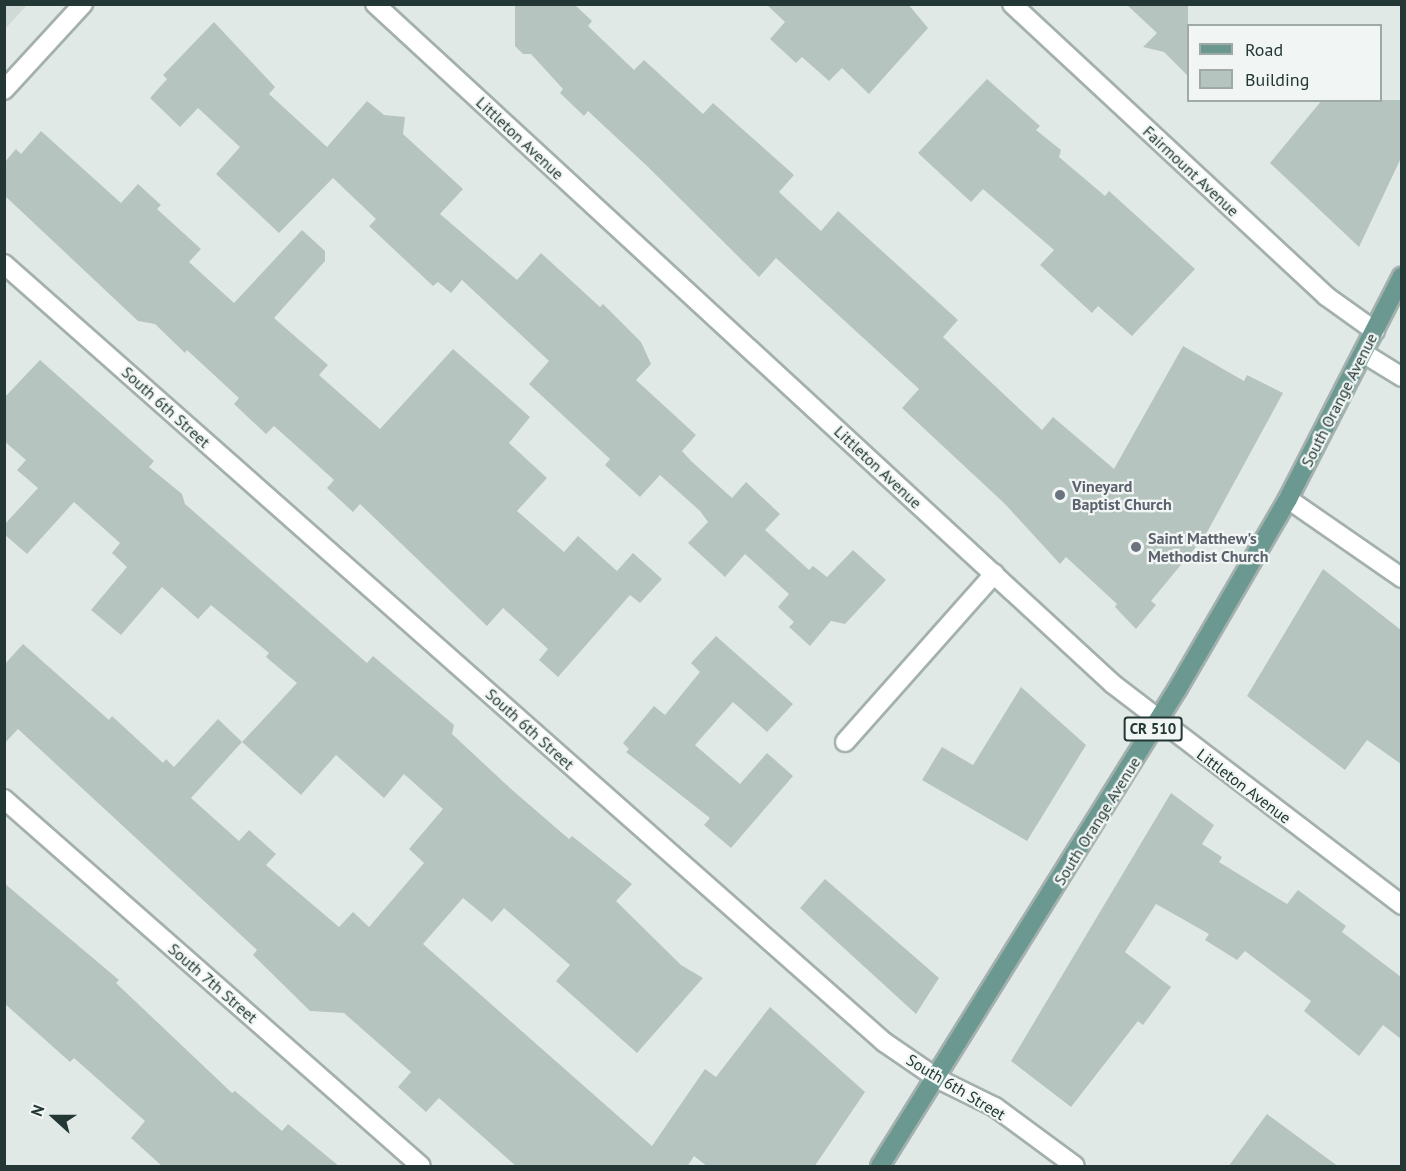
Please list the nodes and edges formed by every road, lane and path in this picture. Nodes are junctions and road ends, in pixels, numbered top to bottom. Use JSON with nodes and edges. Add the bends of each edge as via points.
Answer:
{"nodes":[{"id":1,"x":83,"y":4,"type":"edge"},
{"id":2,"x":375,"y":4,"type":"edge"},
{"id":3,"x":1012,"y":4,"type":"edge"},
{"id":4,"x":4,"y":90,"type":"edge"},
{"id":5,"x":4,"y":264,"type":"edge"},
{"id":6,"x":1401,"y":276,"type":"edge"},
{"id":7,"x":1375,"y":331,"type":"junction"},
{"id":8,"x":1363,"y":353,"type":"junction"},
{"id":9,"x":1401,"y":377,"type":"edge"},
{"id":10,"x":1288,"y":499,"type":"junction"},
{"id":11,"x":994,"y":574,"type":"junction"},
{"id":12,"x":1401,"y":578,"type":"edge"},
{"id":13,"x":1158,"y":721,"type":"junction"},
{"id":14,"x":845,"y":742,"type":"dead end"},
{"id":15,"x":4,"y":799,"type":"edge"},
{"id":16,"x":1401,"y":905,"type":"edge"},
{"id":17,"x":938,"y":1079,"type":"junction"},
{"id":18,"x":421,"y":1167,"type":"edge"},
{"id":19,"x":880,"y":1167,"type":"edge"},
{"id":20,"x":1075,"y":1167,"type":"edge"}],
"edges":[{"from":1,"to":4,"type":"street"},
{"from":2,"to":11,"type":"street","name":"Littleton Avenue"},
{"from":3,"to":7,"type":"street","name":"Fairmount Avenue","via":[[1326,296]]},
{"from":5,"to":17,"type":"street","name":"South 6th Street","via":[[875,1035]]},
{"from":6,"to":7,"type":"main road","name":"South Orange Avenue","number":"CR 510"},
{"from":7,"to":8,"type":"main road","name":"South Orange Avenue","number":"CR 510"},
{"from":8,"to":9,"type":"street"},
{"from":8,"to":10,"type":"main road","name":"South Orange Avenue","number":"CR 510"},
{"from":10,"to":12,"type":"street"},
{"from":10,"to":13,"type":"main road","name":"South Orange Avenue","number":"CR 510"},
{"from":11,"to":13,"type":"street","name":"Littleton Avenue"},
{"from":11,"to":14,"type":"street"},
{"from":13,"to":16,"type":"street","name":"Littleton Avenue"},
{"from":13,"to":17,"type":"main road","name":"South Orange Avenue","number":"CR 510"},
{"from":15,"to":18,"type":"street","name":"South 7th Street"},
{"from":17,"to":19,"type":"main road","name":"South Orange Avenue","number":"CR 510"},
{"from":17,"to":20,"type":"street","name":"South 6th Street","via":[[994,1107]]}]}
